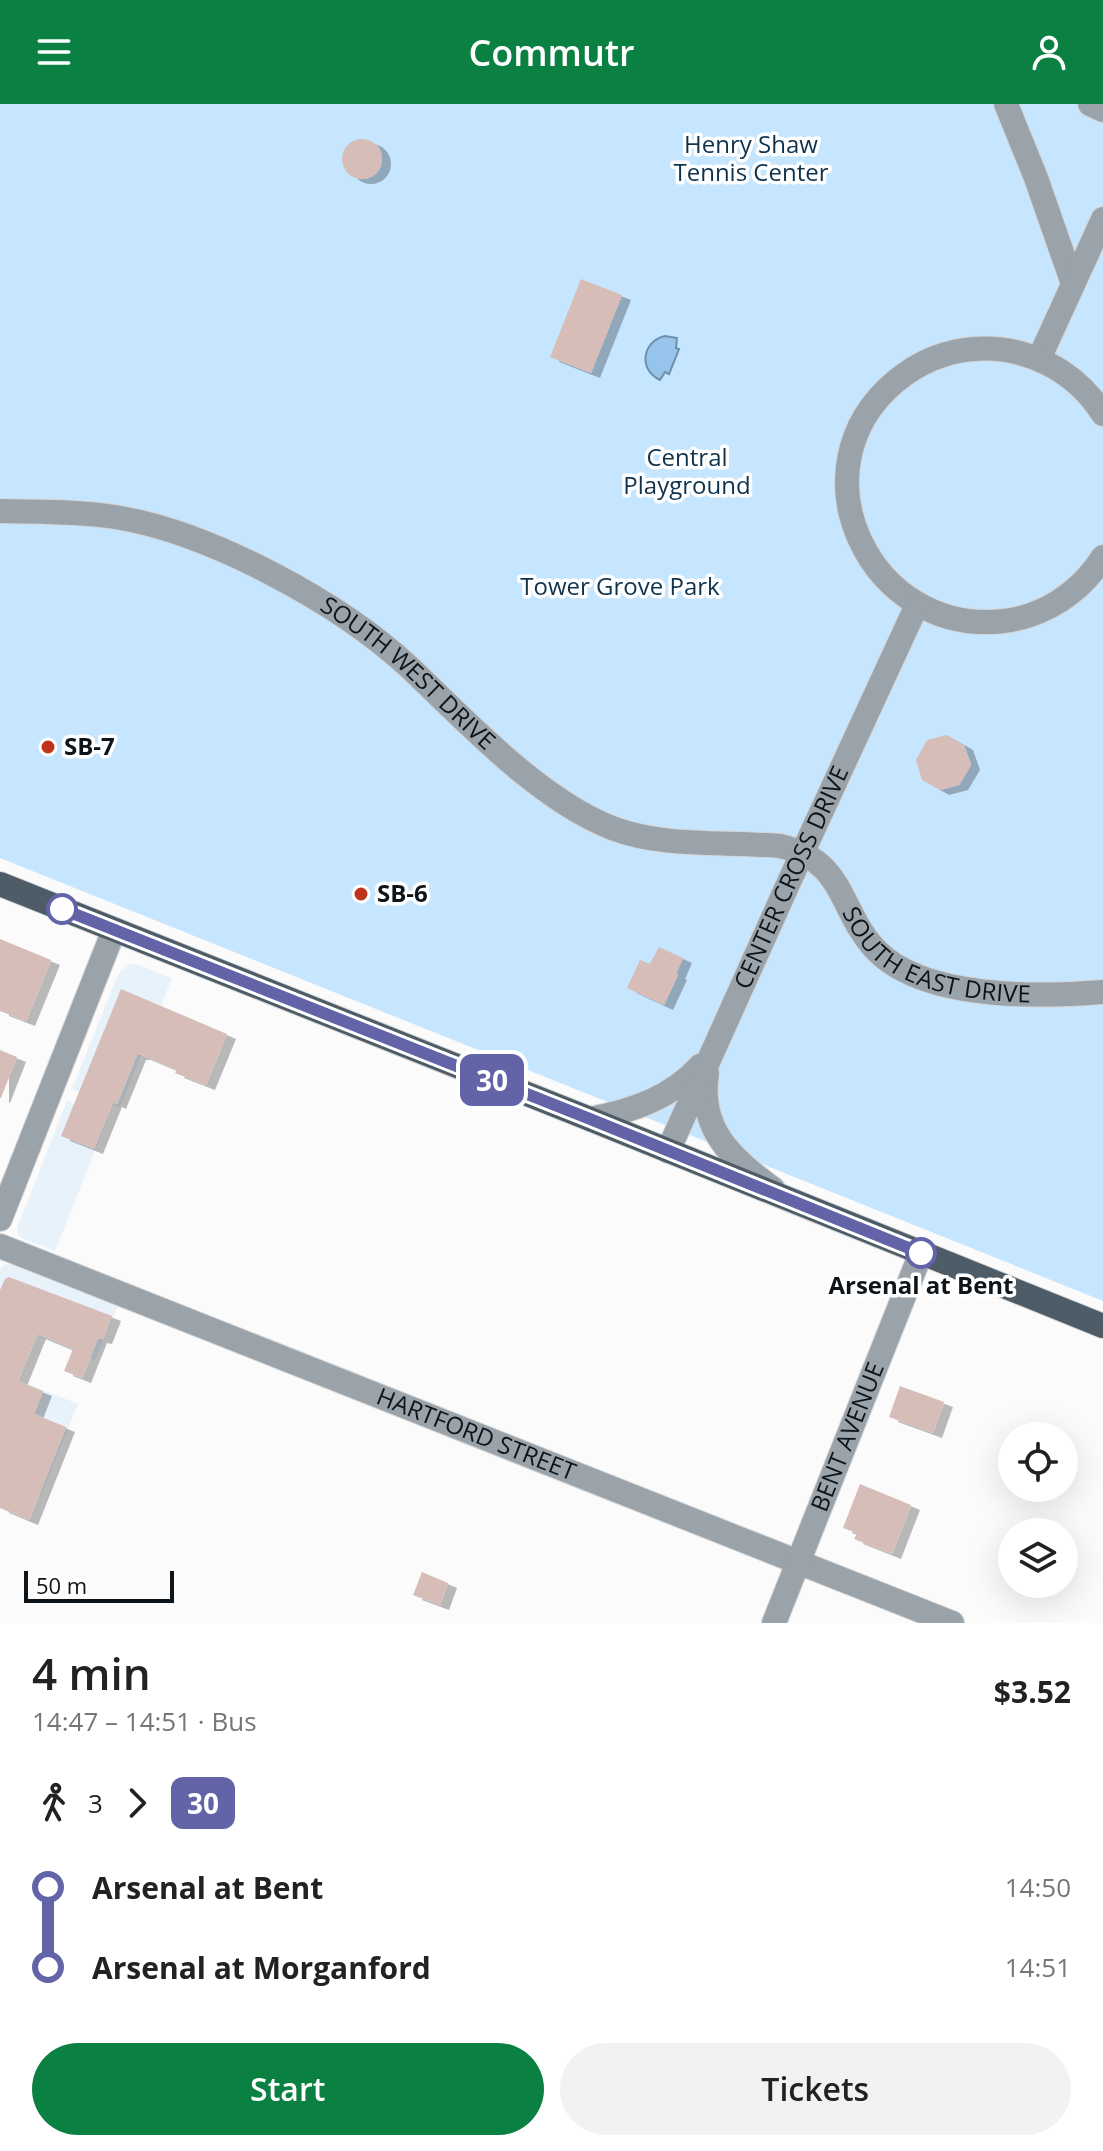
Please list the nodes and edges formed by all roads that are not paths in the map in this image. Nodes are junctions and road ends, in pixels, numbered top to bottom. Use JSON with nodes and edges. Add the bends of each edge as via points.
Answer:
{"nodes":[{"id":1,"x":1006,"y":104,"type":"edge"},
{"id":2,"x":1090,"y":104,"type":"edge"},
{"id":3,"x":1103,"y":110,"type":"edge"},
{"id":4,"x":1103,"y":219,"type":"edge"},
{"id":5,"x":1073,"y":284,"type":"junction"},
{"id":6,"x":1039,"y":359,"type":"junction"},
{"id":7,"x":1103,"y":414,"type":"edge"},
{"id":8,"x":0,"y":511,"type":"edge"},
{"id":9,"x":1103,"y":557,"type":"edge"},
{"id":10,"x":917,"y":605,"type":"junction"},
{"id":11,"x":803,"y":853,"type":"junction"},
{"id":12,"x":0,"y":884,"type":"edge"},
{"id":13,"x":114,"y":930,"type":"junction"},
{"id":14,"x":1103,"y":992,"type":"edge"},
{"id":15,"x":710,"y":1055,"type":"junction"},
{"id":16,"x":590,"y":1119,"type":"junction"},
{"id":17,"x":668,"y":1151,"type":"junction"},
{"id":18,"x":788,"y":1200,"type":"junction"},
{"id":19,"x":0,"y":1219,"type":"edge"},
{"id":20,"x":0,"y":1246,"type":"edge"},
{"id":21,"x":921,"y":1253,"type":"junction"},
{"id":22,"x":1103,"y":1326,"type":"edge"},
{"id":23,"x":799,"y":1562,"type":"junction"},
{"id":24,"x":774,"y":1623,"type":"edge"},
{"id":25,"x":952,"y":1623,"type":"edge"}],
"edges":[{"from":1,"to":5,"type":"street"},
{"from":2,"to":3,"type":"street"},
{"from":4,"to":5,"type":"street"},
{"from":5,"to":6,"type":"street"},
{"from":6,"to":7,"type":"street","via":[[1078,384]]},
{"from":6,"to":10,"type":"street","via":[[992,348],[944,355],[892,385],[863,423],[849,469],[855,529],[878,571]]},
{"from":8,"to":11,"type":"street","name":"SOUTH WEST DRIVE","via":[[82,514],[144,524],[287,583],[382,644],[557,798],[613,828],[674,841],[780,846]]},
{"from":9,"to":10,"type":"street","via":[[1074,591],[1027,617],[975,622]]},
{"from":10,"to":11,"type":"street","name":"CENTER CROSS DRIVE"},
{"from":11,"to":14,"type":"street","name":"SOUTH EAST DRIVE","via":[[832,878],[874,948],[916,975],[993,992]]},
{"from":11,"to":15,"type":"street","name":"CENTER CROSS DRIVE"},
{"from":12,"to":13,"type":"main road"},
{"from":13,"to":16,"type":"main road"},
{"from":13,"to":19,"type":"street"},
{"from":15,"to":16,"type":"street","via":[[688,1079],[656,1100]]},
{"from":15,"to":17,"type":"street","name":"CENTER CROSS DRIVE"},
{"from":15,"to":18,"type":"street","via":[[706,1093],[714,1130],[736,1158]]},
{"from":16,"to":17,"type":"main road"},
{"from":17,"to":18,"type":"main road"},
{"from":18,"to":21,"type":"main road"},
{"from":20,"to":23,"type":"street","name":"HARTFORD STREET"},
{"from":21,"to":22,"type":"main road"},
{"from":21,"to":23,"type":"street","name":"BENT AVENUE"},
{"from":23,"to":24,"type":"street","name":"BENT AVENUE"},
{"from":23,"to":25,"type":"street","name":"HARTFORD STREET"}]}
